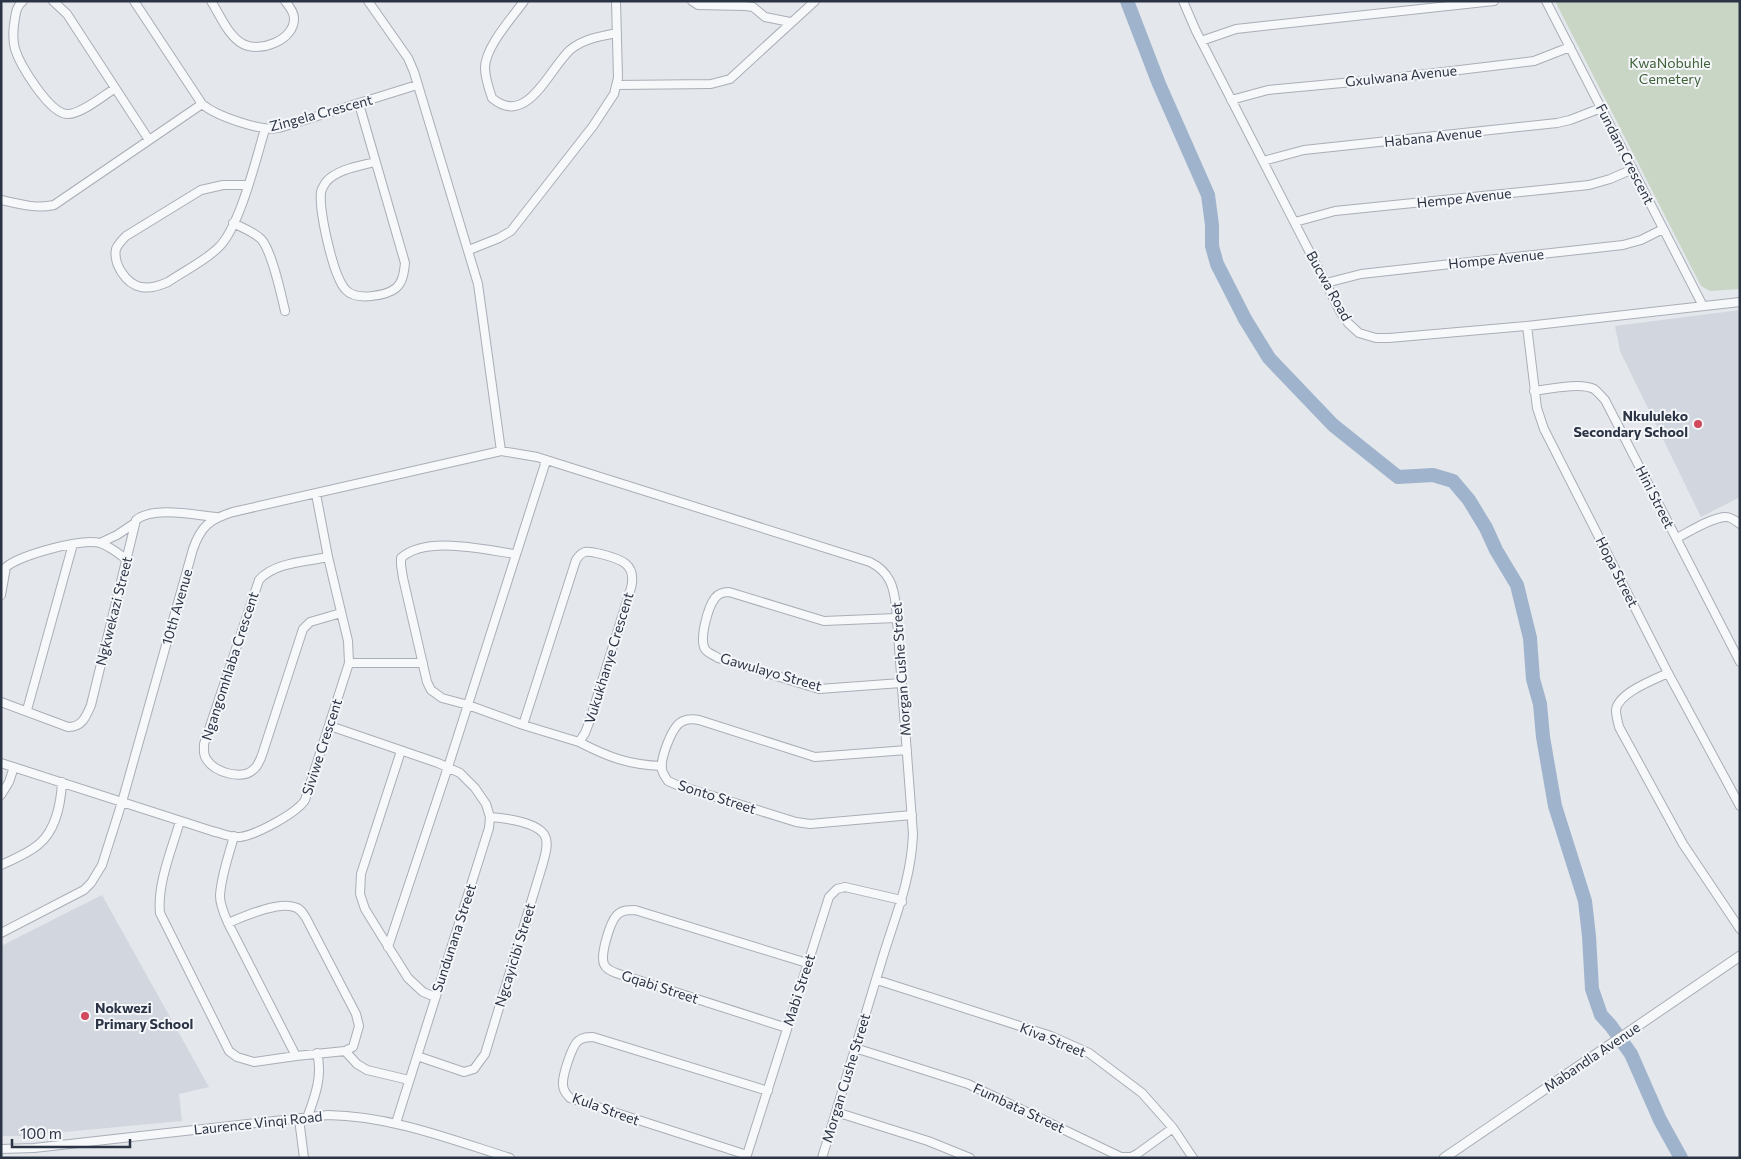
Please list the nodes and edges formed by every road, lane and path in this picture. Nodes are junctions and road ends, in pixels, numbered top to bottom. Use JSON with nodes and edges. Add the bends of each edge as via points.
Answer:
{"nodes":[{"id":1,"x":23,"y":1,"type":"edge"},
{"id":2,"x":53,"y":1,"type":"edge"},
{"id":3,"x":134,"y":1,"type":"edge"},
{"id":4,"x":211,"y":1,"type":"edge"},
{"id":5,"x":286,"y":1,"type":"edge"},
{"id":6,"x":368,"y":1,"type":"edge"},
{"id":7,"x":524,"y":1,"type":"edge"},
{"id":8,"x":616,"y":1,"type":"edge"},
{"id":9,"x":692,"y":1,"type":"edge"},
{"id":10,"x":815,"y":1,"type":"edge"},
{"id":11,"x":1183,"y":1,"type":"edge"},
{"id":12,"x":1494,"y":1,"type":"edge"},
{"id":13,"x":1546,"y":1,"type":"edge"},
{"id":14,"x":790,"y":22,"type":"junction"},
{"id":15,"x":617,"y":33,"type":"junction"},
{"id":16,"x":1201,"y":41,"type":"junction"},
{"id":17,"x":1570,"y":47,"type":"junction"},
{"id":18,"x":417,"y":85,"type":"junction"},
{"id":19,"x":618,"y":85,"type":"junction"},
{"id":20,"x":114,"y":89,"type":"junction"},
{"id":21,"x":1231,"y":100,"type":"junction"},
{"id":22,"x":202,"y":104,"type":"junction"},
{"id":23,"x":359,"y":104,"type":"junction"},
{"id":24,"x":1601,"y":108,"type":"junction"},
{"id":25,"x":264,"y":129,"type":"junction"},
{"id":26,"x":149,"y":140,"type":"junction"},
{"id":27,"x":1263,"y":161,"type":"junction"},
{"id":28,"x":375,"y":162,"type":"junction"},
{"id":29,"x":1633,"y":169,"type":"junction"},
{"id":30,"x":248,"y":185,"type":"junction"},
{"id":31,"x":1,"y":200,"type":"edge"},
{"id":32,"x":1295,"y":222,"type":"junction"},
{"id":33,"x":233,"y":223,"type":"junction"},
{"id":34,"x":1664,"y":229,"type":"junction"},
{"id":35,"x":469,"y":250,"type":"junction"},
{"id":36,"x":1326,"y":282,"type":"junction"},
{"id":37,"x":1740,"y":302,"type":"edge"},
{"id":38,"x":1703,"y":306,"type":"junction"},
{"id":39,"x":286,"y":311,"type":"dead end"},
{"id":40,"x":1527,"y":326,"type":"junction"},
{"id":41,"x":1534,"y":391,"type":"junction"},
{"id":42,"x":501,"y":451,"type":"junction"},
{"id":43,"x":546,"y":460,"type":"junction"},
{"id":44,"x":316,"y":494,"type":"junction"},
{"id":45,"x":216,"y":517,"type":"junction"},
{"id":46,"x":134,"y":522,"type":"junction"},
{"id":47,"x":1740,"y":524,"type":"edge"},
{"id":48,"x":1677,"y":538,"type":"junction"},
{"id":49,"x":100,"y":543,"type":"junction"},
{"id":50,"x":73,"y":544,"type":"junction"},
{"id":51,"x":515,"y":554,"type":"junction"},
{"id":52,"x":328,"y":557,"type":"junction"},
{"id":53,"x":126,"y":559,"type":"junction"},
{"id":54,"x":1,"y":595,"type":"edge"},
{"id":55,"x":341,"y":613,"type":"junction"},
{"id":56,"x":896,"y":618,"type":"junction"},
{"id":57,"x":1740,"y":662,"type":"edge"},
{"id":58,"x":349,"y":663,"type":"junction"},
{"id":59,"x":423,"y":663,"type":"junction"},
{"id":60,"x":1668,"y":672,"type":"junction"},
{"id":61,"x":901,"y":683,"type":"junction"},
{"id":62,"x":1,"y":702,"type":"edge"},
{"id":63,"x":468,"y":705,"type":"junction"},
{"id":64,"x":27,"y":710,"type":"junction"},
{"id":65,"x":523,"y":725,"type":"junction"},
{"id":66,"x":330,"y":726,"type":"junction"},
{"id":67,"x":579,"y":742,"type":"junction"},
{"id":68,"x":907,"y":750,"type":"junction"},
{"id":69,"x":401,"y":751,"type":"junction"},
{"id":70,"x":1,"y":763,"type":"edge"},
{"id":71,"x":662,"y":766,"type":"junction"},
{"id":72,"x":14,"y":767,"type":"junction"},
{"id":73,"x":448,"y":767,"type":"junction"},
{"id":74,"x":62,"y":782,"type":"junction"},
{"id":75,"x":1,"y":795,"type":"edge"},
{"id":76,"x":1737,"y":796,"type":"edge"},
{"id":77,"x":122,"y":802,"type":"junction"},
{"id":78,"x":1740,"y":806,"type":"edge"},
{"id":79,"x":912,"y":815,"type":"junction"},
{"id":80,"x":490,"y":817,"type":"junction"},
{"id":81,"x":180,"y":821,"type":"junction"},
{"id":82,"x":234,"y":836,"type":"junction"},
{"id":83,"x":1,"y":865,"type":"edge"},
{"id":84,"x":902,"y":902,"type":"junction"},
{"id":85,"x":228,"y":923,"type":"junction"},
{"id":86,"x":1740,"y":928,"type":"edge"},
{"id":87,"x":1,"y":933,"type":"edge"},
{"id":88,"x":388,"y":947,"type":"junction"},
{"id":89,"x":1740,"y":956,"type":"edge"},
{"id":90,"x":807,"y":963,"type":"junction"},
{"id":91,"x":877,"y":980,"type":"junction"},
{"id":92,"x":435,"y":996,"type":"junction"},
{"id":93,"x":787,"y":1028,"type":"junction"},
{"id":94,"x":855,"y":1048,"type":"junction"},
{"id":95,"x":345,"y":1052,"type":"junction"},
{"id":96,"x":317,"y":1053,"type":"junction"},
{"id":97,"x":296,"y":1056,"type":"junction"},
{"id":98,"x":417,"y":1056,"type":"junction"},
{"id":99,"x":409,"y":1080,"type":"junction"},
{"id":100,"x":768,"y":1091,"type":"junction"},
{"id":101,"x":836,"y":1112,"type":"junction"},
{"id":102,"x":303,"y":1118,"type":"junction"},
{"id":103,"x":396,"y":1123,"type":"junction"},
{"id":104,"x":1173,"y":1128,"type":"junction"},
{"id":105,"x":1,"y":1149,"type":"edge"},
{"id":106,"x":747,"y":1156,"type":"edge"},
{"id":107,"x":304,"y":1158,"type":"edge"},
{"id":108,"x":510,"y":1158,"type":"edge"},
{"id":109,"x":822,"y":1158,"type":"edge"},
{"id":110,"x":970,"y":1158,"type":"edge"},
{"id":111,"x":1193,"y":1158,"type":"edge"},
{"id":112,"x":1444,"y":1158,"type":"edge"}],
"edges":[{"from":1,"to":20,"type":"street","via":[[17,9],[14,23],[15,48],[22,66],[54,108],[64,114],[76,112]]},
{"from":2,"to":20,"type":"street","via":[[67,14]]},
{"from":3,"to":22,"type":"street","name":"Zingela Crescent"},
{"from":4,"to":5,"type":"street","via":[[235,38],[253,46],[279,41],[293,27],[293,13]]},
{"from":6,"to":18,"type":"street","via":[[408,58]]},
{"from":7,"to":15,"type":"street","via":[[486,60],[492,98],[504,106],[519,105],[537,94],[558,63],[578,44]]},
{"from":8,"to":15,"type":"street"},
{"from":9,"to":14,"type":"street","via":[[698,5],[753,7],[765,17]]},
{"from":10,"to":14,"type":"street"},
{"from":11,"to":16,"type":"street","name":"Bucwa Road"},
{"from":12,"to":16,"type":"street","via":[[1236,28]]},
{"from":13,"to":17,"type":"street","name":"Fundam Crescent"},
{"from":14,"to":19,"type":"street","via":[[730,79],[722,82]]},
{"from":15,"to":19,"type":"street"},
{"from":16,"to":21,"type":"street","name":"Bucwa Road"},
{"from":17,"to":21,"type":"street","name":"Gxulwana Avenue","via":[[1534,61],[1268,90]]},
{"from":17,"to":24,"type":"street","name":"Fundam Crescent"},
{"from":18,"to":23,"type":"street","name":"Zingela Crescent"},
{"from":18,"to":35,"type":"street"},
{"from":19,"to":35,"type":"street","via":[[594,126],[520,221],[499,238]]},
{"from":20,"to":26,"type":"street"},
{"from":21,"to":27,"type":"street","name":"Bucwa Road"},
{"from":22,"to":25,"type":"street","name":"Zingela Crescent","via":[[216,114]]},
{"from":22,"to":26,"type":"street"},
{"from":23,"to":25,"type":"street","name":"Zingela Crescent","via":[[279,128]]},
{"from":23,"to":28,"type":"street"},
{"from":24,"to":27,"type":"street","name":"Habana Avenue","via":[[1557,123],[1304,150]]},
{"from":24,"to":29,"type":"street","name":"Fundam Crescent"},
{"from":25,"to":30,"type":"street"},
{"from":26,"to":31,"type":"street","via":[[54,205],[31,207]]},
{"from":27,"to":32,"type":"street","name":"Bucwa Road"},
{"from":28,"to":28,"type":"street","via":[[335,175],[326,182],[321,193],[325,231],[338,274],[345,290],[364,297],[396,288],[405,263]]},
{"from":29,"to":32,"type":"street","name":"Hempe Avenue","via":[[1584,186],[1335,211]]},
{"from":29,"to":34,"type":"street","name":"Fundam Crescent"},
{"from":30,"to":33,"type":"street"},
{"from":30,"to":33,"type":"street","via":[[201,190],[150,220],[120,241],[116,250],[118,266],[139,287],[160,285],[218,248]]},
{"from":32,"to":36,"type":"street","name":"Bucwa Road"},
{"from":33,"to":39,"type":"street","via":[[263,242]]},
{"from":34,"to":36,"type":"street","name":"Hompe Avenue","via":[[1623,245],[1361,274]]},
{"from":34,"to":38,"type":"street","name":"Fundam Crescent"},
{"from":35,"to":42,"type":"street","via":[[481,300]]},
{"from":36,"to":40,"type":"street","name":"Bucwa Road","via":[[1348,323],[1359,333],[1376,338]]},
{"from":37,"to":38,"type":"street","name":"Bucwa Road"},
{"from":38,"to":40,"type":"street","name":"Bucwa Road"},
{"from":40,"to":41,"type":"street","name":"Hopa Street"},
{"from":41,"to":48,"type":"street","name":"Hini Street","via":[[1583,386],[1599,394]]},
{"from":41,"to":60,"type":"street","name":"Hopa Street","via":[[1544,429]]},
{"from":42,"to":43,"type":"street","name":"Morgan Cushe Street"},
{"from":42,"to":44,"type":"street","name":"10th Avenue"},
{"from":43,"to":51,"type":"street"},
{"from":43,"to":56,"type":"street","name":"Morgan Cushe Street","via":[[870,562],[885,572],[892,584]]},
{"from":44,"to":45,"type":"street","name":"10th Avenue"},
{"from":44,"to":52,"type":"street","name":"Siviwe Crescent"},
{"from":45,"to":46,"type":"street","via":[[157,513],[142,516]]},
{"from":45,"to":77,"type":"street","name":"10th Avenue","via":[[198,534],[193,549]]},
{"from":46,"to":49,"type":"street"},
{"from":46,"to":53,"type":"street","name":"Ngkwekazi Street"},
{"from":47,"to":48,"type":"street","via":[[1725,517]]},
{"from":48,"to":57,"type":"street","name":"Hini Street"},
{"from":49,"to":50,"type":"street"},
{"from":49,"to":53,"type":"street"},
{"from":50,"to":54,"type":"street","via":[[24,557],[9,565]]},
{"from":50,"to":64,"type":"street"},
{"from":51,"to":59,"type":"street","via":[[450,546],[412,550],[401,558]]},
{"from":51,"to":63,"type":"street"},
{"from":52,"to":55,"type":"street","name":"Siviwe Crescent"},
{"from":52,"to":55,"type":"street","name":"Ngangomhlaba Crescent","via":[[274,568],[259,580],[204,744],[207,762],[216,769],[237,775],[249,773],[256,767],[303,630],[310,622]]},
{"from":53,"to":64,"type":"street","name":"Ngkwekazi Street","via":[[91,705],[81,723],[68,727]]},
{"from":55,"to":58,"type":"street","name":"Siviwe Crescent"},
{"from":56,"to":61,"type":"street","name":"Morgan Cushe Street"},
{"from":56,"to":61,"type":"street","name":"Gawulayo Street","via":[[824,621],[729,592],[715,597],[711,604],[702,640],[707,652],[718,658],[819,688]]},
{"from":58,"to":59,"type":"street"},
{"from":58,"to":66,"type":"street","name":"Siviwe Crescent"},
{"from":59,"to":63,"type":"street","via":[[431,690]]},
{"from":60,"to":76,"type":"street","name":"Hopa Street"},
{"from":60,"to":86,"type":"street","via":[[1623,698],[1616,711],[1620,727],[1683,844]]},
{"from":61,"to":68,"type":"street","name":"Morgan Cushe Street"},
{"from":62,"to":64,"type":"street","name":"Ngkwekazi Street"},
{"from":63,"to":65,"type":"street"},
{"from":63,"to":73,"type":"street"},
{"from":65,"to":67,"type":"street"},
{"from":65,"to":67,"type":"street","name":"Vukukhanye Crescent","via":[[576,560],[586,552],[623,561],[632,576],[631,588],[587,728]]},
{"from":66,"to":69,"type":"street"},
{"from":66,"to":82,"type":"street","name":"Siviwe Crescent","via":[[301,806],[248,835]]},
{"from":67,"to":71,"type":"street","via":[[624,762]]},
{"from":68,"to":71,"type":"street","via":[[815,757],[692,719],[683,720],[672,732]]},
{"from":68,"to":79,"type":"street","name":"Morgan Cushe Street"},
{"from":69,"to":73,"type":"street"},
{"from":69,"to":88,"type":"street","via":[[360,883],[365,909]]},
{"from":70,"to":72,"type":"street","name":"Siviwe Crescent"},
{"from":71,"to":79,"type":"street","name":"Sonto Street","via":[[664,776],[677,785],[796,822],[810,824]]},
{"from":72,"to":74,"type":"street","name":"Siviwe Crescent"},
{"from":72,"to":75,"type":"street"},
{"from":73,"to":80,"type":"street","via":[[460,773],[475,788]]},
{"from":73,"to":88,"type":"street"},
{"from":74,"to":77,"type":"street","name":"Siviwe Crescent"},
{"from":74,"to":83,"type":"street","via":[[59,804],[46,838]]},
{"from":76,"to":78,"type":"street","name":"Hopa Street"},
{"from":77,"to":81,"type":"street","name":"Siviwe Crescent"},
{"from":77,"to":87,"type":"street","name":"10th Avenue","via":[[102,865],[91,883],[75,895]]},
{"from":79,"to":84,"type":"street","name":"Morgan Cushe Street","via":[[912,858]]},
{"from":80,"to":92,"type":"street","name":"Sundunana Street"},
{"from":80,"to":98,"type":"street","name":"Ngcayicibi Street","via":[[524,823],[541,831],[546,848],[485,1054],[474,1069],[464,1072]]},
{"from":81,"to":82,"type":"street","name":"Siviwe Crescent"},
{"from":81,"to":97,"type":"street","via":[[160,893],[160,913],[166,926],[229,1051],[248,1061]]},
{"from":82,"to":85,"type":"street","via":[[220,896]]},
{"from":84,"to":90,"type":"street","name":"Mabi Street","via":[[850,888],[834,890],[829,896]]},
{"from":84,"to":91,"type":"street","name":"Morgan Cushe Street"},
{"from":85,"to":95,"type":"street","via":[[262,910],[284,906],[295,907],[302,913],[356,1014],[359,1026],[355,1042]]},
{"from":85,"to":97,"type":"street"},
{"from":88,"to":92,"type":"street","via":[[408,978],[424,992]]},
{"from":89,"to":112,"type":"street","name":"Mabandla Avenue"},
{"from":90,"to":93,"type":"street","name":"Mabi Street"},
{"from":90,"to":93,"type":"street","name":"Gqabi Street","via":[[629,910],[614,918],[603,951],[606,967],[616,974]]},
{"from":91,"to":94,"type":"street","name":"Morgan Cushe Street"},
{"from":91,"to":104,"type":"street","name":"Kiva Street","via":[[1078,1047],[1142,1093]]},
{"from":92,"to":98,"type":"street","name":"Sundunana Street"},
{"from":93,"to":100,"type":"street","name":"Mabi Street"},
{"from":94,"to":101,"type":"street","name":"Morgan Cushe Street"},
{"from":94,"to":104,"type":"street","name":"Fumbata Street","via":[[974,1087],[1121,1157],[1137,1154]]},
{"from":95,"to":96,"type":"street"},
{"from":95,"to":99,"type":"street","via":[[367,1070]]},
{"from":96,"to":97,"type":"street"},
{"from":96,"to":102,"type":"street","via":[[320,1065],[318,1084]]},
{"from":98,"to":99,"type":"street","name":"Sundunana Street"},
{"from":99,"to":103,"type":"street","name":"Sundunana Street"},
{"from":100,"to":106,"type":"street","name":"Mabi Street"},
{"from":100,"to":106,"type":"street","name":"Kula Street","via":[[593,1037],[578,1041],[572,1051],[563,1081],[564,1090],[570,1098]]},
{"from":101,"to":109,"type":"street","name":"Morgan Cushe Street"},
{"from":101,"to":110,"type":"street"},
{"from":102,"to":103,"type":"street","name":"Laurence Vinqi Road","via":[[328,1115]]},
{"from":102,"to":105,"type":"street","name":"Laurence Vinqi Road"},
{"from":102,"to":107,"type":"street"},
{"from":103,"to":108,"type":"street","name":"Laurence Vinqi Road"},
{"from":104,"to":111,"type":"street","name":"Kiva Street"}]}
